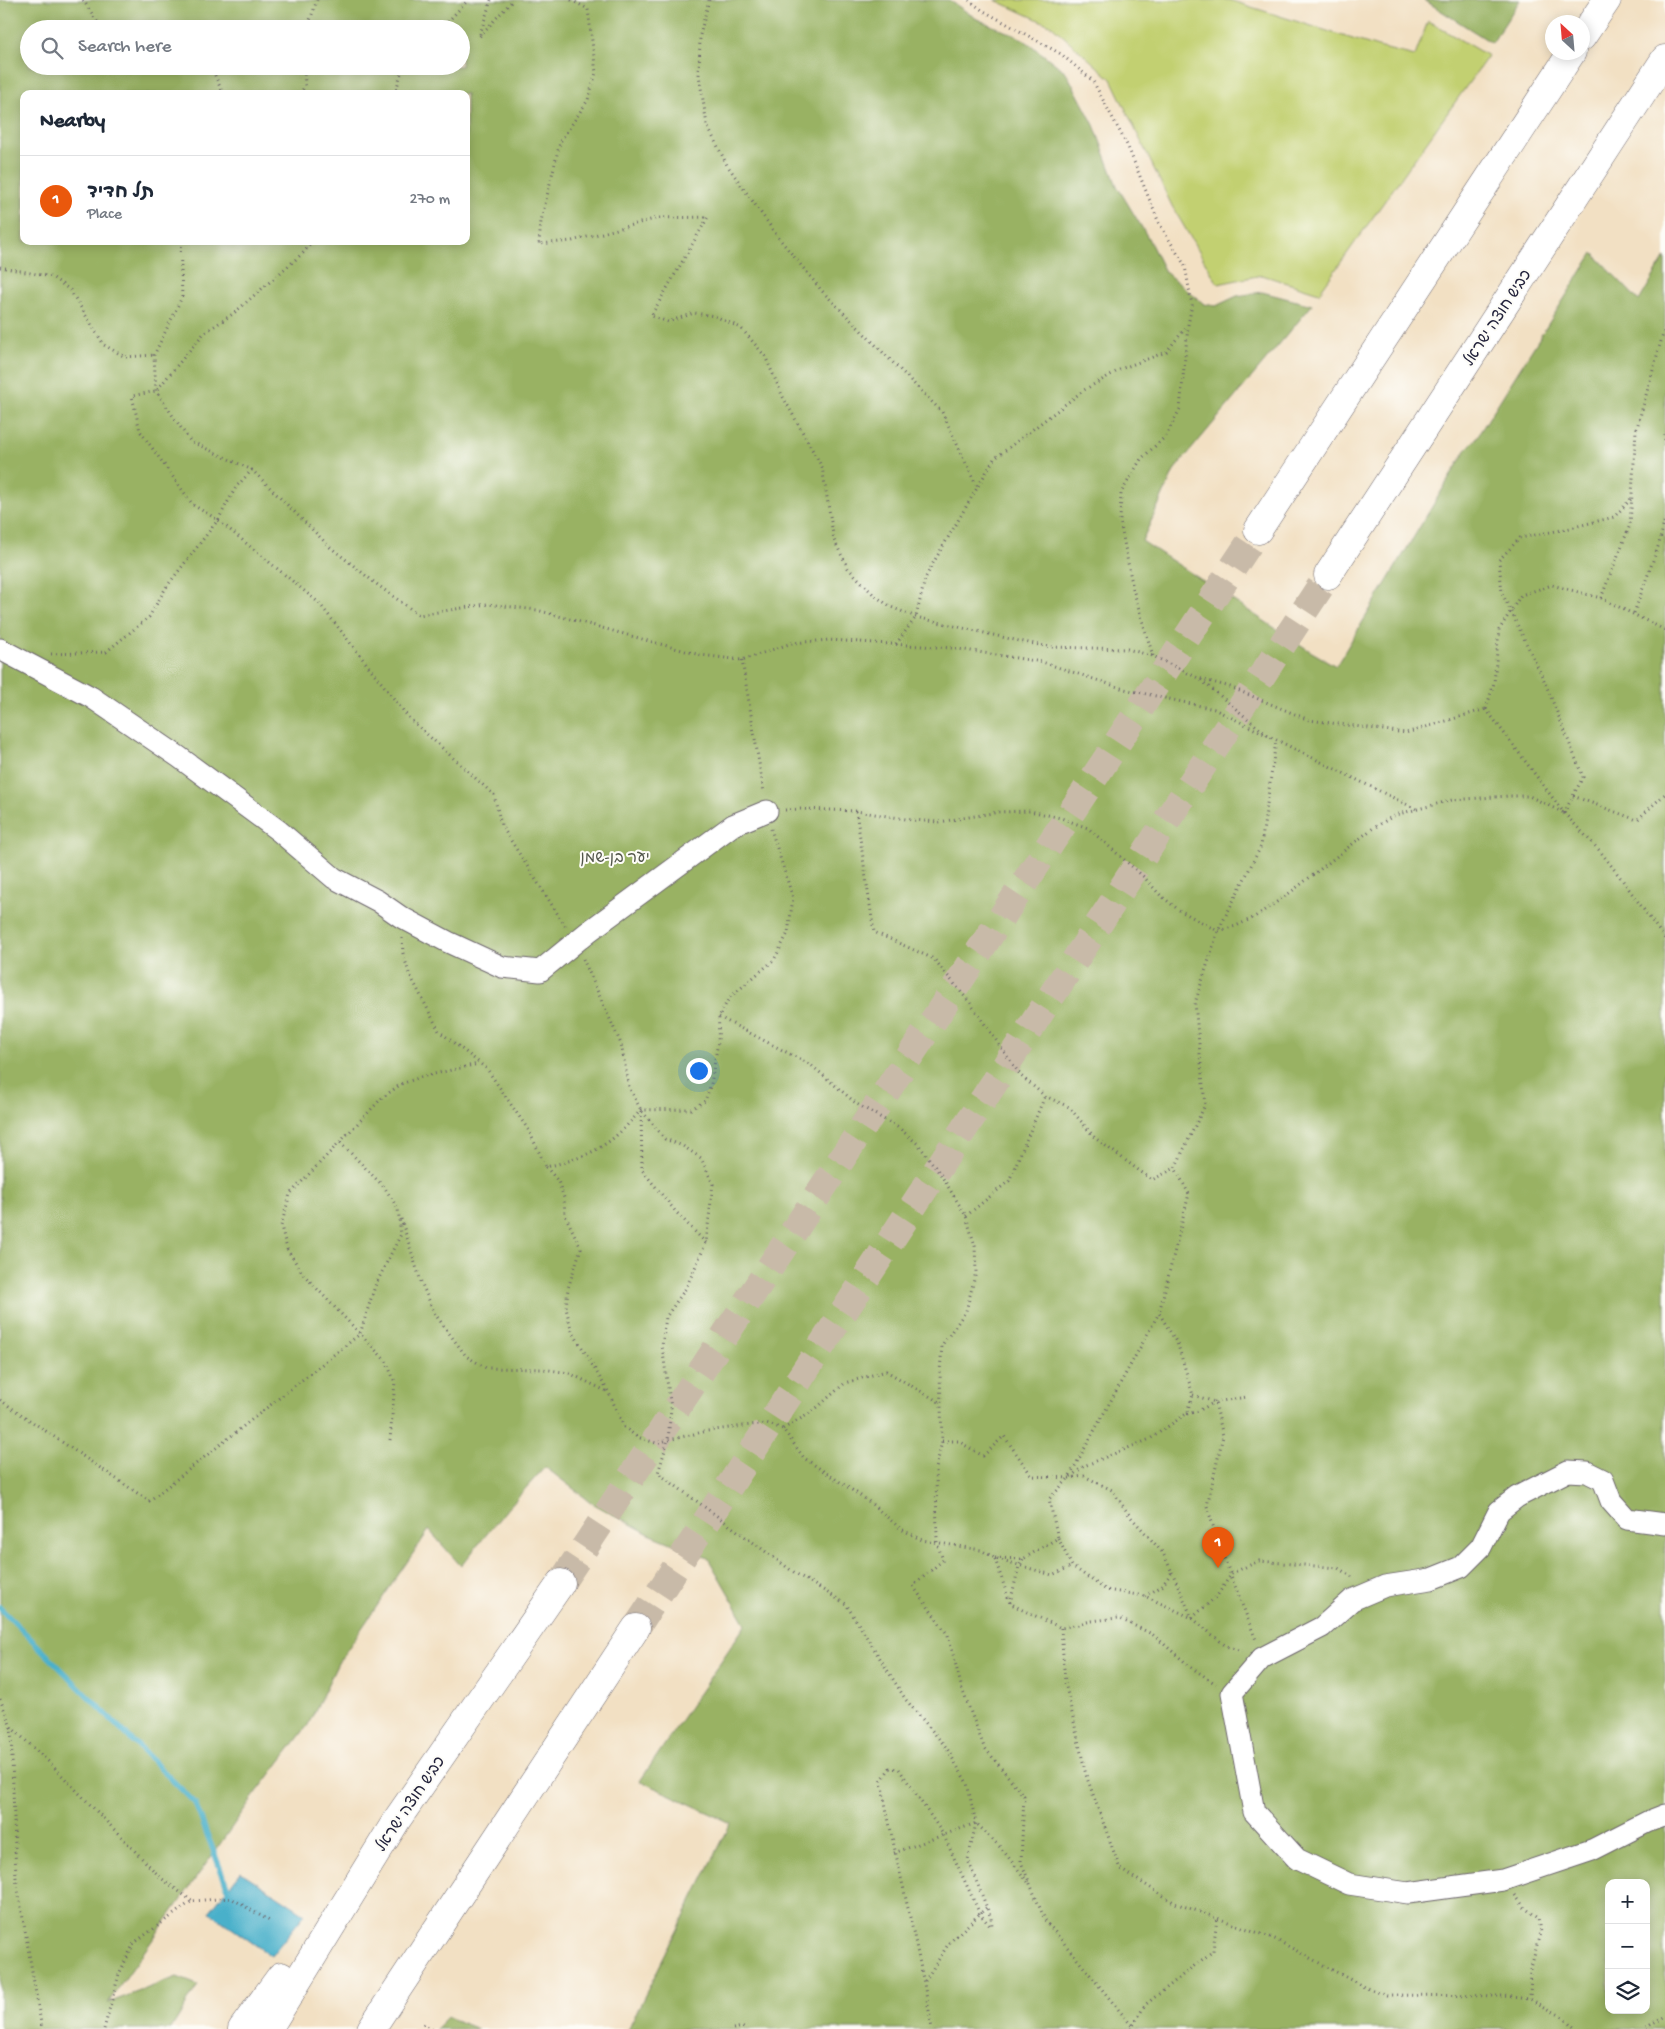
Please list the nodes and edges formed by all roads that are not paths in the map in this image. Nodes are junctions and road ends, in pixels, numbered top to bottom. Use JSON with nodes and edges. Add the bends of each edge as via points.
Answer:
{"nodes":[{"id":1,"x":1607,"y":0,"type":"edge"},
{"id":2,"x":1590,"y":25,"type":"edge"},
{"id":3,"x":1665,"y":59,"type":"edge"},
{"id":4,"x":1567,"y":60,"type":"edge"},
{"id":5,"x":1258,"y":530,"type":"tunnel mouth"},
{"id":6,"x":1328,"y":575,"type":"tunnel mouth"},
{"id":7,"x":0,"y":649,"type":"edge"},
{"id":8,"x":767,"y":811,"type":"road end"},
{"id":9,"x":1665,"y":1524,"type":"edge"},
{"id":10,"x":561,"y":1584,"type":"tunnel mouth"},
{"id":11,"x":636,"y":1628,"type":"tunnel mouth"},
{"id":12,"x":1665,"y":1815,"type":"edge"},
{"id":13,"x":398,"y":1818,"type":"junction"},
{"id":14,"x":242,"y":2029,"type":"edge"},
{"id":15,"x":268,"y":2029,"type":"edge"},
{"id":16,"x":371,"y":2029,"type":"edge"}],
"edges":[{"from":1,"to":2,"type":"highway"},
{"from":3,"to":6,"type":"highway","name":"כביש חוצה ישראל"},
{"from":4,"to":5,"type":"highway"},
{"from":7,"to":8,"type":"street","via":[[90,697],[179,758],[279,831],[334,878],[448,942],[502,967],[540,971],[733,825]]},
{"from":9,"to":12,"type":"street","via":[[1627,1519],[1611,1501],[1603,1480],[1587,1472],[1568,1471],[1517,1497],[1499,1511],[1481,1548],[1461,1567],[1430,1579],[1385,1586],[1352,1600],[1322,1628],[1262,1658],[1232,1693],[1254,1812],[1297,1859],[1349,1884],[1408,1893],[1503,1880],[1592,1850]]},
{"from":10,"to":13,"type":"highway","name":"כביש חוצה ישראל"},
{"from":11,"to":16,"type":"highway"},
{"from":13,"to":14,"type":"highway"},
{"from":13,"to":15,"type":"highway","name":"כביש חוצה ישראל"}]}
